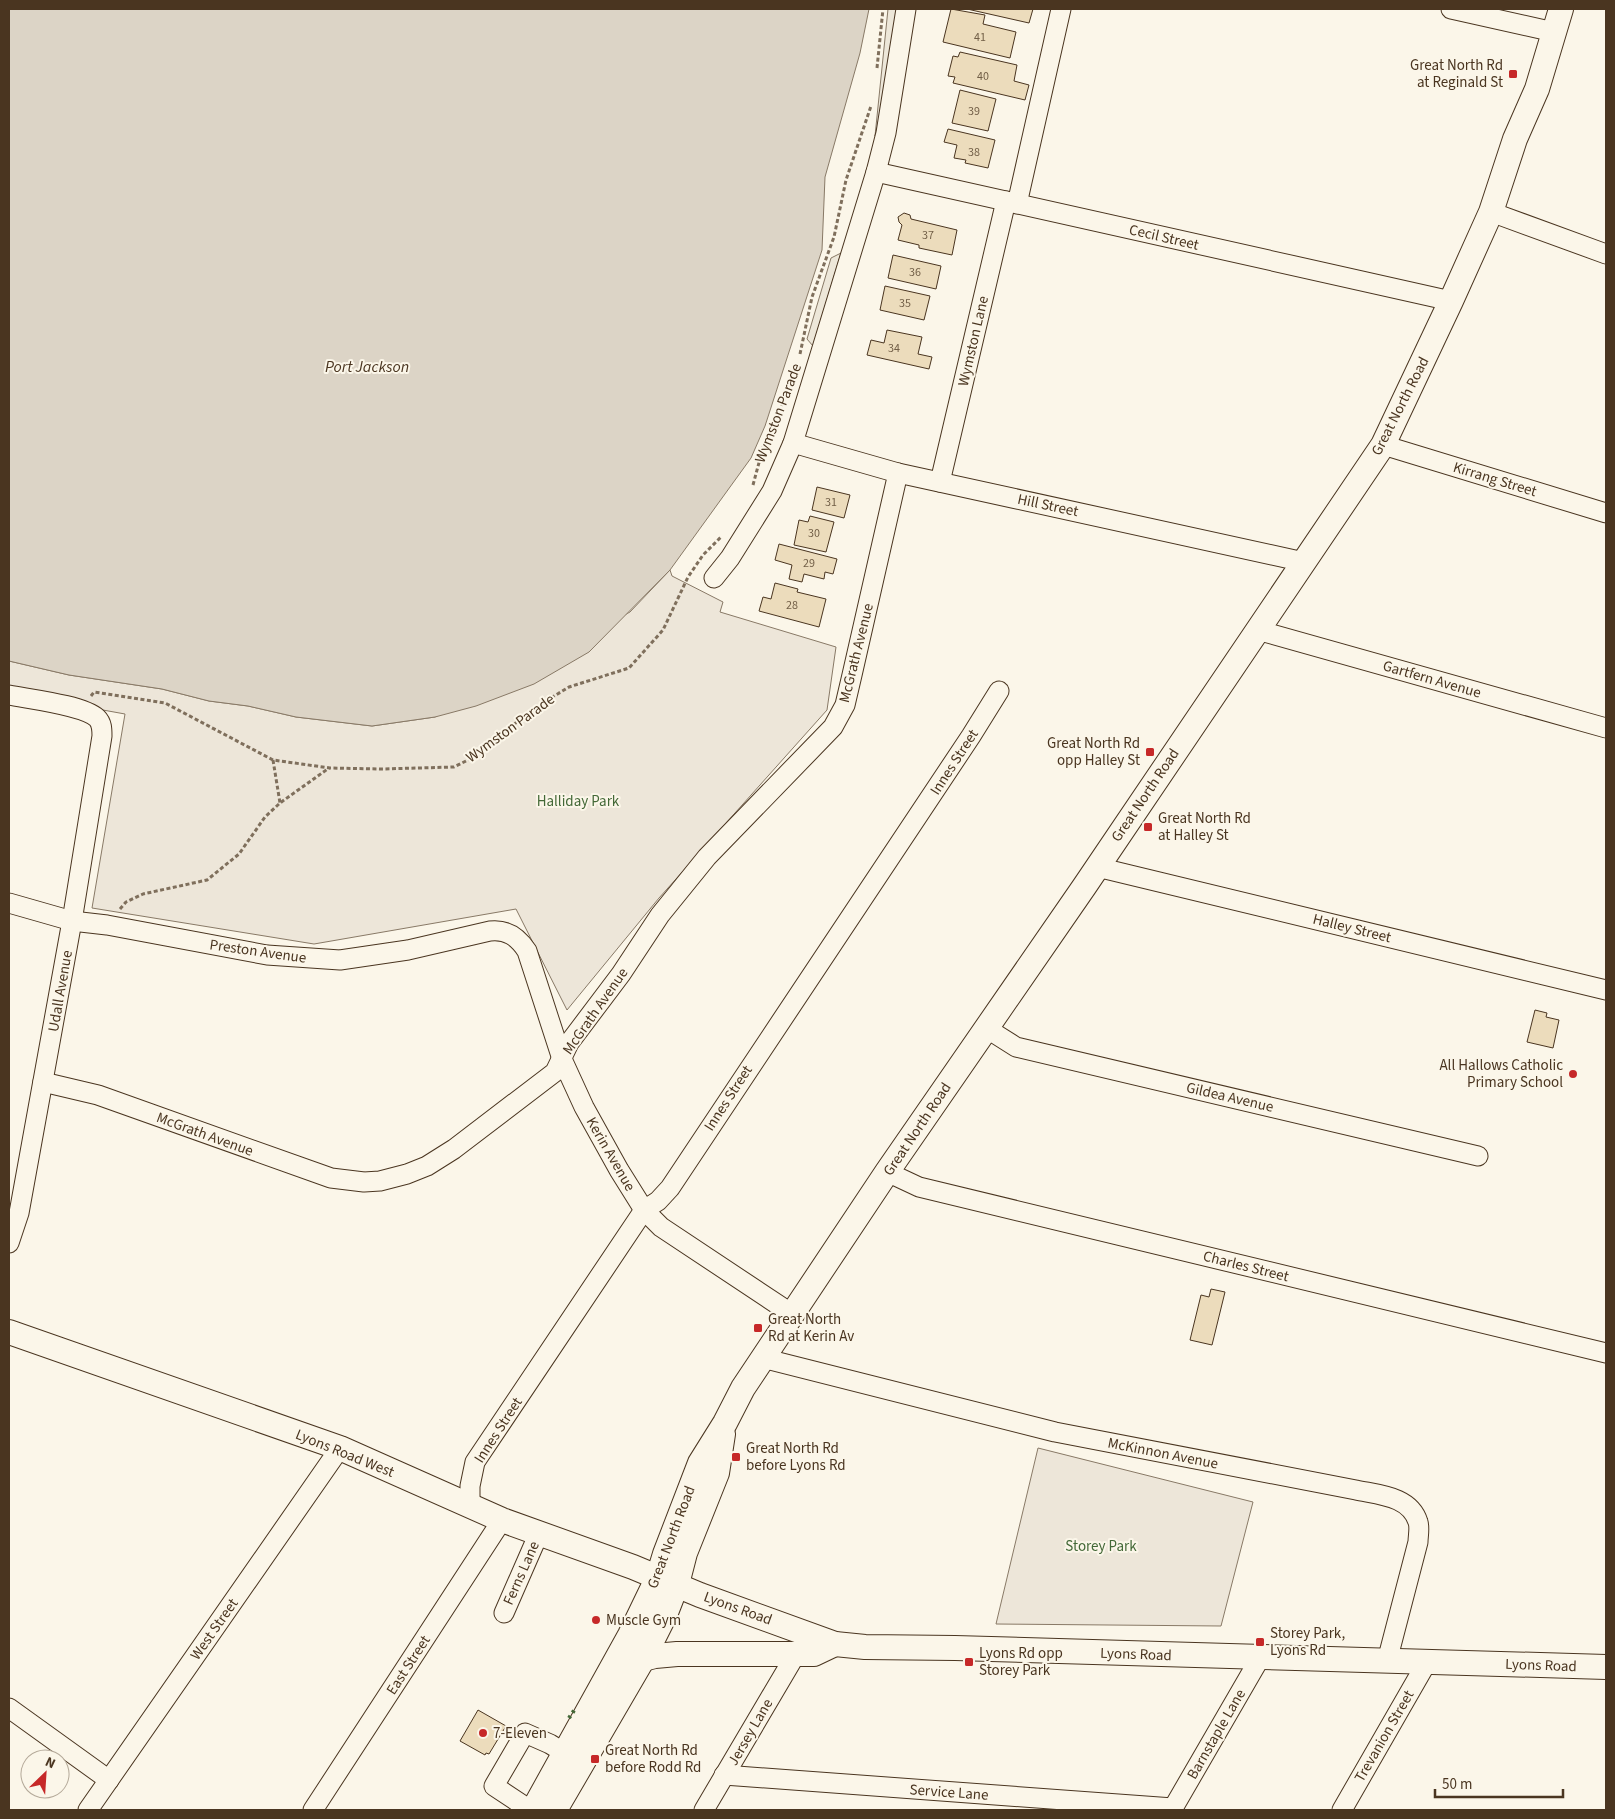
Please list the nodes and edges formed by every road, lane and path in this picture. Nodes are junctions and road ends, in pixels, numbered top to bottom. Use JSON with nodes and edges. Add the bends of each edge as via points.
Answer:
{"nodes":[{"id":1,"x":883,"y":9,"type":"edge"},
{"id":2,"x":906,"y":9,"type":"edge"},
{"id":3,"x":1062,"y":9,"type":"edge"},
{"id":4,"x":1451,"y":9,"type":"edge"},
{"id":5,"x":1561,"y":9,"type":"edge"},
{"id":6,"x":1546,"y":23,"type":"edge"},
{"id":7,"x":876,"y":77,"type":"dead end"},
{"id":8,"x":874,"y":97,"type":"dead end"},
{"id":9,"x":876,"y":172,"type":"junction"},
{"id":10,"x":1012,"y":202,"type":"junction"},
{"id":11,"x":1491,"y":212,"type":"junction"},
{"id":12,"x":1606,"y":254,"type":"edge"},
{"id":13,"x":1451,"y":301,"type":"junction"},
{"id":14,"x":798,"y":362,"type":"dead end"},
{"id":15,"x":793,"y":378,"type":"dead end"},
{"id":16,"x":793,"y":443,"type":"junction"},
{"id":17,"x":1383,"y":444,"type":"junction"},
{"id":18,"x":898,"y":473,"type":"junction"},
{"id":19,"x":940,"y":482,"type":"junction"},
{"id":20,"x":750,"y":491,"type":"dead end"},
{"id":21,"x":1606,"y":513,"type":"edge"},
{"id":22,"x":722,"y":535,"type":"dead end"},
{"id":23,"x":1304,"y":562,"type":"junction"},
{"id":24,"x":714,"y":578,"type":"dead end"},
{"id":25,"x":1257,"y":630,"type":"junction"},
{"id":26,"x":999,"y":691,"type":"dead end"},
{"id":27,"x":9,"y":695,"type":"edge"},
{"id":28,"x":83,"y":710,"type":"junction"},
{"id":29,"x":1606,"y":728,"type":"edge"},
{"id":30,"x":273,"y":760,"type":"junction"},
{"id":31,"x":330,"y":768,"type":"junction"},
{"id":32,"x":280,"y":803,"type":"junction"},
{"id":33,"x":1097,"y":867,"type":"junction"},
{"id":34,"x":9,"y":903,"type":"edge"},
{"id":35,"x":72,"y":921,"type":"junction"},
{"id":36,"x":107,"y":925,"type":"junction"},
{"id":37,"x":508,"y":933,"type":"joint"},
{"id":38,"x":1606,"y":990,"type":"edge"},
{"id":39,"x":986,"y":1028,"type":"junction"},
{"id":40,"x":562,"y":1058,"type":"junction"},
{"id":41,"x":44,"y":1082,"type":"junction"},
{"id":42,"x":1478,"y":1156,"type":"dead end"},
{"id":43,"x":888,"y":1172,"type":"junction"},
{"id":44,"x":644,"y":1210,"type":"junction"},
{"id":45,"x":9,"y":1243,"type":"edge"},
{"id":46,"x":792,"y":1314,"type":"junction"},
{"id":47,"x":9,"y":1332,"type":"edge"},
{"id":48,"x":1606,"y":1353,"type":"edge"},
{"id":49,"x":762,"y":1358,"type":"junction"},
{"id":50,"x":340,"y":1448,"type":"junction"},
{"id":51,"x":470,"y":1506,"type":"junction"},
{"id":52,"x":502,"y":1520,"type":"junction"},
{"id":53,"x":539,"y":1533,"type":"junction"},
{"id":54,"x":668,"y":1581,"type":"junction"},
{"id":55,"x":504,"y":1613,"type":"dead end"},
{"id":56,"x":835,"y":1644,"type":"junction"},
{"id":57,"x":796,"y":1654,"type":"junction"},
{"id":58,"x":1260,"y":1658,"type":"junction"},
{"id":59,"x":643,"y":1659,"type":"junction"},
{"id":60,"x":1387,"y":1660,"type":"junction"},
{"id":61,"x":1427,"y":1662,"type":"junction"},
{"id":62,"x":1606,"y":1667,"type":"edge"},
{"id":63,"x":9,"y":1708,"type":"edge"},
{"id":64,"x":573,"y":1758,"type":"junction"},
{"id":65,"x":724,"y":1775,"type":"junction"},
{"id":66,"x":109,"y":1780,"type":"junction"},
{"id":67,"x":1172,"y":1809,"type":"edge"},
{"id":68,"x":88,"y":1810,"type":"edge"},
{"id":69,"x":313,"y":1810,"type":"edge"},
{"id":70,"x":532,"y":1810,"type":"edge"},
{"id":71,"x":555,"y":1810,"type":"edge"},
{"id":72,"x":704,"y":1810,"type":"edge"},
{"id":73,"x":1342,"y":1810,"type":"edge"}],
"edges":[{"from":1,"to":7,"type":"path"},
{"from":2,"to":9,"type":"street","name":"Wymston Parade","via":[[886,133]]},
{"from":3,"to":10,"type":"street","name":"Wymston Lane"},
{"from":4,"to":6,"type":"street"},
{"from":5,"to":6,"type":"main road","name":"Great North Road"},
{"from":6,"to":11,"type":"main road","name":"Great North Road","via":[[1523,87],[1515,139]]},
{"from":8,"to":14,"type":"path","name":"Wymston Parade","via":[[846,180],[834,236],[812,296]]},
{"from":9,"to":10,"type":"street","name":"Cecil Street"},
{"from":9,"to":16,"type":"street","name":"Wymston Parade"},
{"from":10,"to":13,"type":"street","name":"Cecil Street"},
{"from":10,"to":19,"type":"street","name":"Wymston Lane"},
{"from":11,"to":12,"type":"street"},
{"from":11,"to":13,"type":"main road","name":"Great North Road"},
{"from":13,"to":17,"type":"main road","name":"Great North Road"},
{"from":15,"to":20,"type":"path","name":"Wymston Parade","via":[[764,444]]},
{"from":16,"to":18,"type":"street","name":"Hill Street"},
{"from":16,"to":24,"type":"street","name":"Wymston Parade","via":[[772,491]]},
{"from":17,"to":21,"type":"street","name":"Kirrang Street"},
{"from":17,"to":23,"type":"main road","name":"Great North Road"},
{"from":18,"to":19,"type":"street","name":"Hill Street"},
{"from":18,"to":40,"type":"street","name":"McGrath Avenue","via":[[845,705],[833,727],[707,857],[660,914],[621,974],[569,1043]]},
{"from":19,"to":23,"type":"street","name":"Hill Street"},
{"from":22,"to":31,"type":"path","name":"Wymston Parade","via":[[702,555],[688,577],[663,630],[628,668],[569,687],[531,710],[478,755],[454,766]]},
{"from":23,"to":25,"type":"main road","name":"Great North Road"},
{"from":25,"to":29,"type":"street","name":"Gartfern Avenue"},
{"from":25,"to":33,"type":"main road","name":"Great North Road"},
{"from":26,"to":44,"type":"street","name":"Innes Street","via":[[670,1188]]},
{"from":27,"to":28,"type":"street"},
{"from":28,"to":30,"type":"path","name":"Wymston Parade","via":[[94,692],[166,703]]},
{"from":28,"to":35,"type":"street","name":"Udall Avenue","via":[[96,718],[101,725],[102,736]]},
{"from":30,"to":31,"type":"path","name":"Wymston Parade"},
{"from":30,"to":32,"type":"path"},
{"from":31,"to":32,"type":"path"},
{"from":32,"to":36,"type":"path","via":[[239,854],[207,880],[143,894],[126,902]]},
{"from":33,"to":38,"type":"street","name":"Halley Street"},
{"from":33,"to":39,"type":"main road","name":"Great North Road"},
{"from":34,"to":35,"type":"street","name":"Preston Avenue"},
{"from":35,"to":36,"type":"street","name":"Preston Avenue"},
{"from":35,"to":41,"type":"street","name":"Udall Avenue"},
{"from":36,"to":37,"type":"street","name":"Preston Avenue","via":[[267,955],[340,960],[408,950],[490,931]]},
{"from":37,"to":40,"type":"street","name":"Kerin Avenue","via":[[520,939],[527,951]]},
{"from":39,"to":42,"type":"street","name":"Gildea Avenue","via":[[1016,1047]]},
{"from":39,"to":43,"type":"main road","name":"Great North Road"},
{"from":40,"to":41,"type":"street","name":"McGrath Avenue","via":[[555,1072],[454,1149],[407,1174],[364,1182],[331,1178],[98,1095]]},
{"from":40,"to":44,"type":"street","name":"Kerin Avenue","via":[[588,1115]]},
{"from":41,"to":45,"type":"street","name":"Udall Avenue","via":[[19,1213]]},
{"from":43,"to":46,"type":"main road","name":"Great North Road"},
{"from":43,"to":48,"type":"street","name":"Charles Street","via":[[919,1187]]},
{"from":44,"to":46,"type":"street","name":"Kerin Avenue","via":[[661,1227]]},
{"from":44,"to":51,"type":"street","name":"Innes Street","via":[[475,1462]]},
{"from":46,"to":49,"type":"main road","name":"Great North Road"},
{"from":47,"to":50,"type":"main road","name":"Lyons Road West"},
{"from":49,"to":54,"type":"main road","name":"Great North Road","via":[[724,1423],[717,1473],[685,1553]]},
{"from":49,"to":60,"type":"street","name":"McKinnon Avenue","via":[[1055,1432],[1400,1500],[1410,1507],[1419,1524],[1418,1542]]},
{"from":50,"to":51,"type":"main road","name":"Lyons Road West"},
{"from":50,"to":66,"type":"street","name":"West Street"},
{"from":51,"to":52,"type":"main road","name":"Lyons Road West"},
{"from":52,"to":53,"type":"main road","name":"Lyons Road West"},
{"from":52,"to":69,"type":"street","name":"East Street"},
{"from":53,"to":54,"type":"main road","name":"Lyons Road West"},
{"from":53,"to":55,"type":"street","name":"Ferns Lane"},
{"from":54,"to":56,"type":"main road","name":"Lyons Road"},
{"from":54,"to":59,"type":"main road","name":"Great North Road"},
{"from":54,"to":64,"type":"main road","name":"Great North Road","via":[[616,1663]]},
{"from":56,"to":57,"type":"main road","via":[[814,1654]]},
{"from":56,"to":58,"type":"main road","name":"Lyons Road"},
{"from":57,"to":59,"type":"main road","via":[[676,1654]]},
{"from":57,"to":65,"type":"street","name":"Jersey Lane"},
{"from":58,"to":60,"type":"main road","name":"Lyons Road"},
{"from":58,"to":67,"type":"street","name":"Barnstaple Lane"},
{"from":59,"to":64,"type":"main road","name":"Great North Road"},
{"from":60,"to":61,"type":"main road","name":"Lyons Road"},
{"from":61,"to":62,"type":"main road","name":"Lyons Road"},
{"from":61,"to":73,"type":"street","name":"Trevanion Street"},
{"from":63,"to":66,"type":"street"},
{"from":64,"to":70,"type":"main road","name":"Great North Road"},
{"from":64,"to":70,"type":"street","via":[[525,1733],[494,1786]]},
{"from":64,"to":71,"type":"main road","name":"Great North Road"},
{"from":65,"to":67,"type":"street","name":"Service Lane"},
{"from":65,"to":72,"type":"street","name":"Jersey Lane"},
{"from":66,"to":68,"type":"street","name":"West Street"}]}
